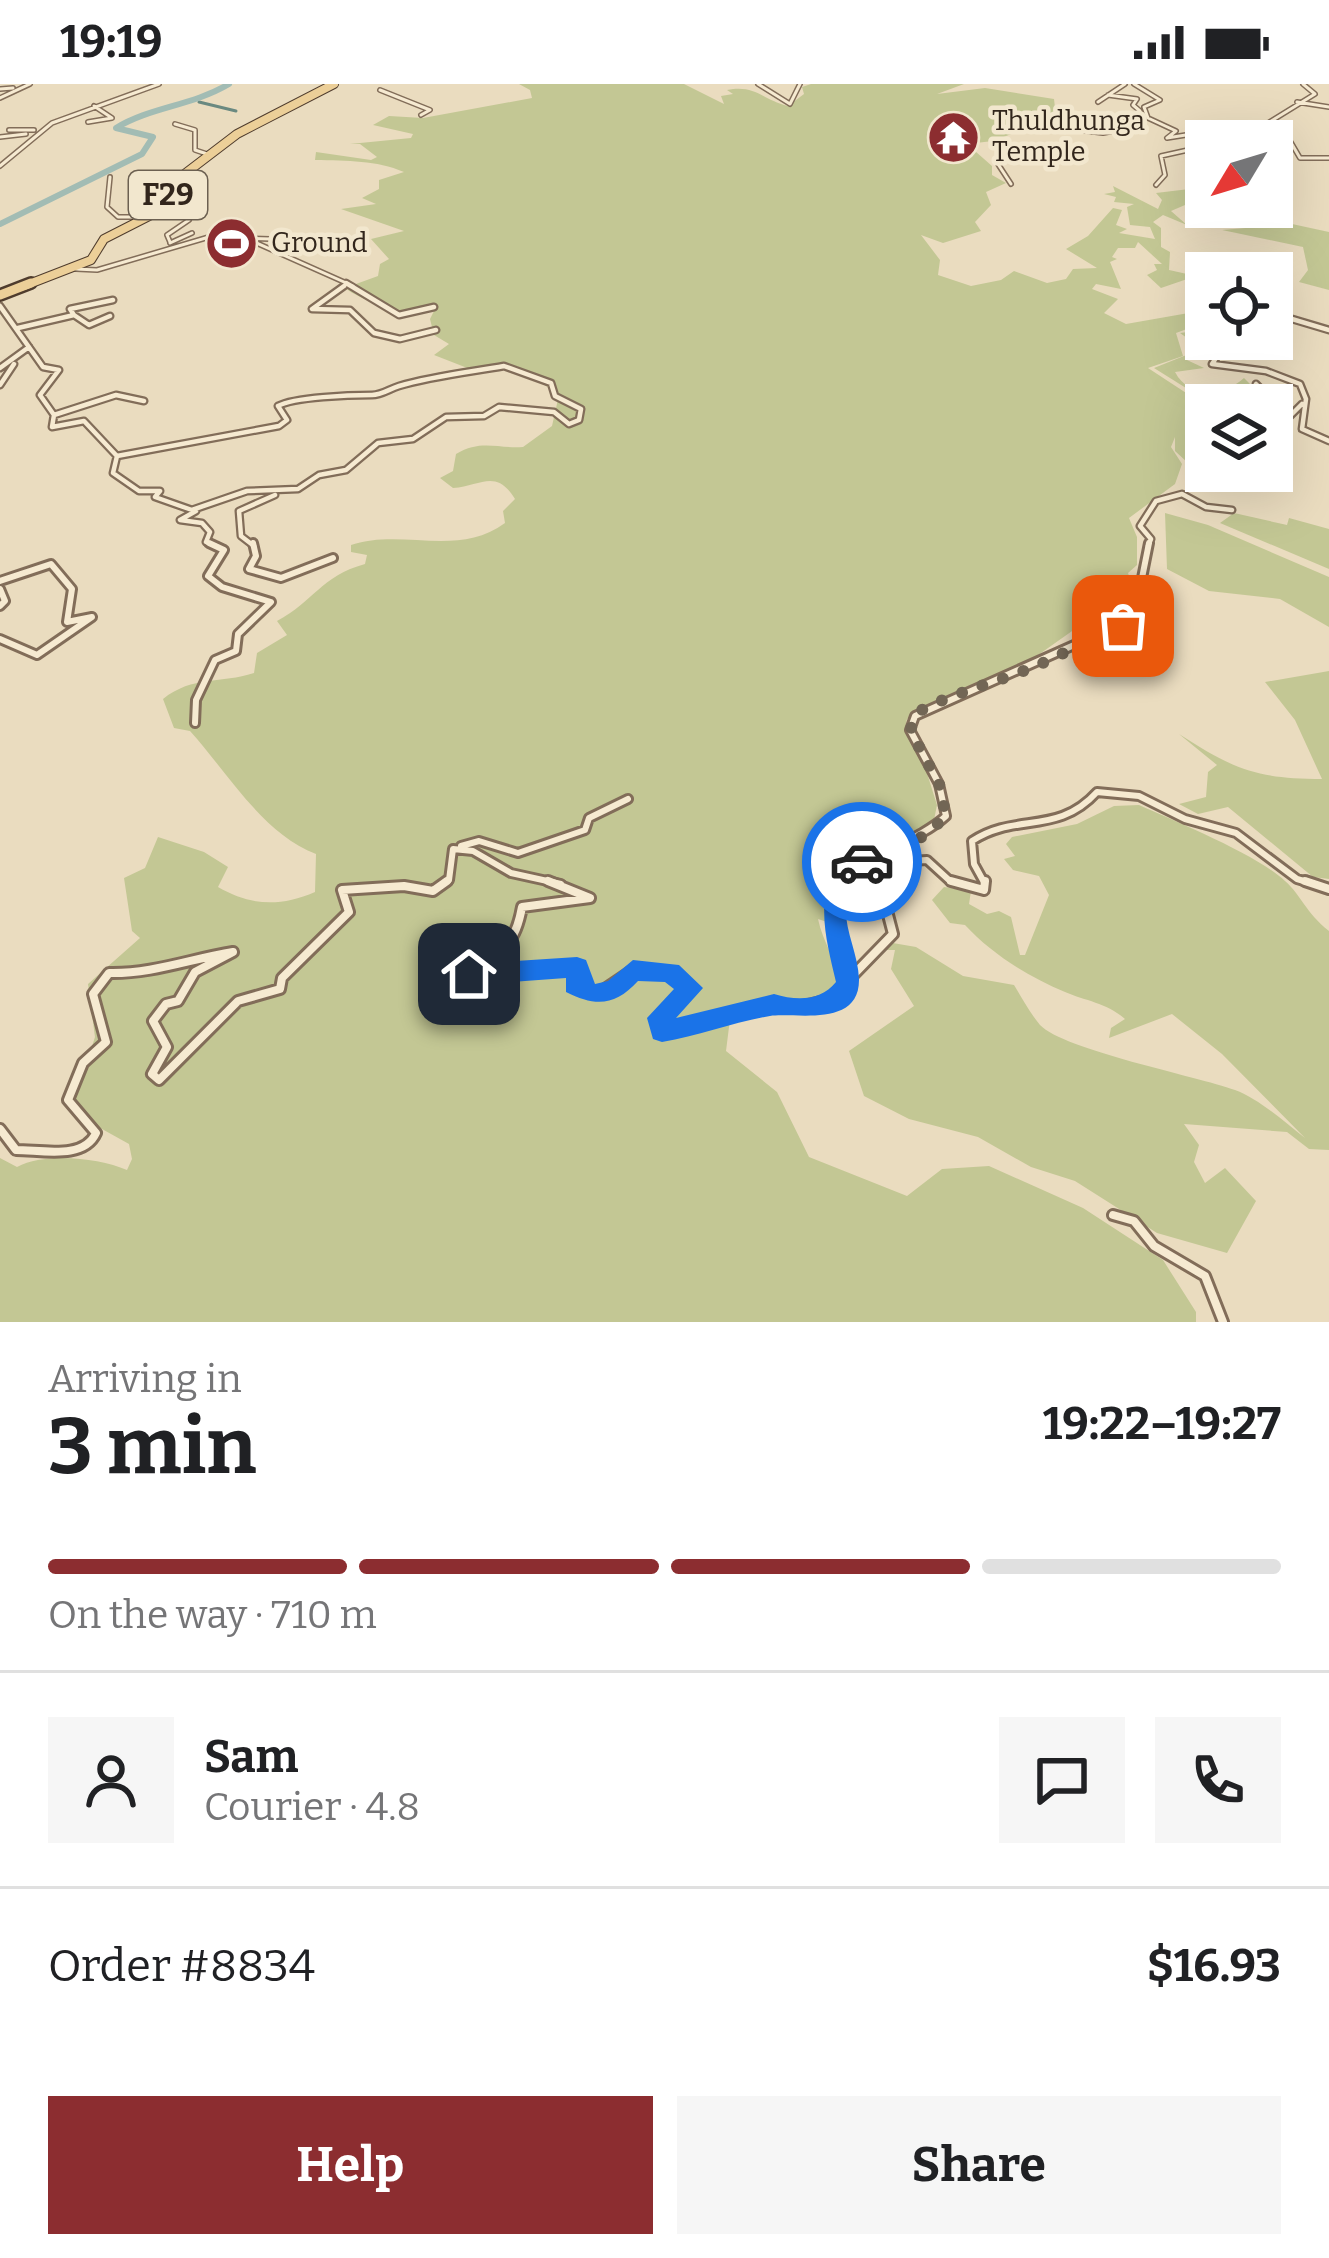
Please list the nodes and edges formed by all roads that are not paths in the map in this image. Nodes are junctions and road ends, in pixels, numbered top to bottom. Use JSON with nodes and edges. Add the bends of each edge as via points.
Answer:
{"nodes":[{"id":1,"x":31,"y":84,"type":"edge"},
{"id":2,"x":40,"y":84,"type":"edge"},
{"id":3,"x":159,"y":84,"type":"edge"},
{"id":4,"x":334,"y":84,"type":"edge"},
{"id":5,"x":758,"y":84,"type":"edge"},
{"id":6,"x":800,"y":84,"type":"edge"},
{"id":7,"x":1125,"y":84,"type":"edge"},
{"id":8,"x":1134,"y":84,"type":"edge"},
{"id":9,"x":1303,"y":84,"type":"edge"},
{"id":10,"x":121,"y":86,"type":"edge"},
{"id":11,"x":13,"y":88,"type":"junction"},
{"id":12,"x":0,"y":89,"type":"edge"},
{"id":13,"x":380,"y":90,"type":"dead end"},
{"id":14,"x":127,"y":92,"type":"junction"},
{"id":15,"x":1108,"y":95,"type":"junction"},
{"id":16,"x":0,"y":101,"type":"edge"},
{"id":17,"x":1138,"y":101,"type":"junction"},
{"id":18,"x":1098,"y":102,"type":"dead end"},
{"id":19,"x":1296,"y":102,"type":"junction"},
{"id":20,"x":94,"y":106,"type":"junction"},
{"id":21,"x":1329,"y":107,"type":"edge"},
{"id":22,"x":422,"y":115,"type":"dead end"},
{"id":23,"x":1148,"y":118,"type":"junction"},
{"id":24,"x":1268,"y":120,"type":"edge"},
{"id":25,"x":88,"y":122,"type":"dead end"},
{"id":26,"x":175,"y":124,"type":"dead end"},
{"id":27,"x":1030,"y":124,"type":"dead end"},
{"id":28,"x":9,"y":130,"type":"dead end"},
{"id":29,"x":30,"y":132,"type":"junction"},
{"id":30,"x":0,"y":137,"type":"edge"},
{"id":31,"x":1185,"y":138,"type":"edge"},
{"id":32,"x":999,"y":143,"type":"dead end"},
{"id":33,"x":1293,"y":147,"type":"edge"},
{"id":34,"x":1185,"y":150,"type":"edge"},
{"id":35,"x":210,"y":155,"type":"junction"},
{"id":36,"x":1329,"y":158,"type":"edge"},
{"id":37,"x":0,"y":166,"type":"edge"},
{"id":38,"x":110,"y":177,"type":"dead end"},
{"id":39,"x":1011,"y":184,"type":"dead end"},
{"id":40,"x":1156,"y":185,"type":"dead end"},
{"id":41,"x":149,"y":217,"type":"junction"},
{"id":42,"x":189,"y":220,"type":"dead end"},
{"id":43,"x":192,"y":233,"type":"dead end"},
{"id":44,"x":249,"y":239,"type":"junction"},
{"id":45,"x":303,"y":240,"type":"dead end"},
{"id":46,"x":170,"y":244,"type":"junction"},
{"id":47,"x":73,"y":270,"type":"junction"},
{"id":48,"x":344,"y":286,"type":"junction"},
{"id":49,"x":0,"y":295,"type":"edge"},
{"id":50,"x":112,"y":300,"type":"dead end"},
{"id":51,"x":0,"y":307,"type":"edge"},
{"id":52,"x":434,"y":307,"type":"dead end"},
{"id":53,"x":74,"y":315,"type":"junction"},
{"id":54,"x":110,"y":316,"type":"dead end"},
{"id":55,"x":1293,"y":320,"type":"edge"},
{"id":56,"x":19,"y":328,"type":"junction"},
{"id":57,"x":436,"y":330,"type":"dead end"},
{"id":58,"x":1329,"y":331,"type":"edge"},
{"id":59,"x":29,"y":346,"type":"junction"},
{"id":60,"x":1214,"y":360,"type":"edge"},
{"id":61,"x":15,"y":361,"type":"junction"},
{"id":62,"x":0,"y":368,"type":"edge"},
{"id":63,"x":0,"y":385,"type":"edge"},
{"id":64,"x":144,"y":401,"type":"dead end"},
{"id":65,"x":1302,"y":404,"type":"junction"},
{"id":66,"x":1293,"y":413,"type":"edge"},
{"id":67,"x":54,"y":415,"type":"junction"},
{"id":68,"x":1329,"y":441,"type":"edge"},
{"id":69,"x":117,"y":456,"type":"junction"},
{"id":70,"x":284,"y":491,"type":"junction"},
{"id":71,"x":210,"y":504,"type":"junction"},
{"id":72,"x":1232,"y":510,"type":"dead end"},
{"id":73,"x":333,"y":557,"type":"dead end"},
{"id":74,"x":0,"y":585,"type":"edge"},
{"id":75,"x":0,"y":606,"type":"edge"},
{"id":76,"x":0,"y":639,"type":"edge"},
{"id":77,"x":195,"y":724,"type":"dead end"},
{"id":78,"x":628,"y":799,"type":"dead end"},
{"id":79,"x":458,"y":848,"type":"junction"},
{"id":80,"x":1329,"y":890,"type":"edge"},
{"id":81,"x":848,"y":982,"type":"junction"},
{"id":82,"x":0,"y":1129,"type":"edge"},
{"id":83,"x":1113,"y":1215,"type":"dead end"},
{"id":84,"x":1222,"y":1322,"type":"edge"}],
"edges":[{"from":1,"to":2,"type":"street"},
{"from":1,"to":11,"type":"street"},
{"from":3,"to":14,"type":"street"},
{"from":4,"to":35,"type":"main road","number":"F29"},
{"from":5,"to":6,"type":"street","via":[[790,104]]},
{"from":7,"to":15,"type":"street"},
{"from":8,"to":23,"type":"street","via":[[1160,100],[1144,106]]},
{"from":9,"to":19,"type":"street","via":[[1315,94]]},
{"from":10,"to":14,"type":"street"},
{"from":11,"to":12,"type":"street"},
{"from":11,"to":16,"type":"street"},
{"from":13,"to":22,"type":"street","via":[[422,104],[430,110]]},
{"from":14,"to":20,"type":"street"},
{"from":15,"to":17,"type":"street"},
{"from":15,"to":18,"type":"street"},
{"from":17,"to":23,"type":"street"},
{"from":17,"to":27,"type":"street","via":[[1139,111],[1126,119],[1133,129]]},
{"from":19,"to":21,"type":"street"},
{"from":19,"to":24,"type":"street"},
{"from":20,"to":25,"type":"street","via":[[112,118]]},
{"from":20,"to":29,"type":"street"},
{"from":23,"to":31,"type":"street","via":[[1173,129],[1167,136]]},
{"from":26,"to":35,"type":"street","via":[[195,130],[194,150]]},
{"from":28,"to":29,"type":"street"},
{"from":29,"to":30,"type":"street"},
{"from":29,"to":37,"type":"street"},
{"from":32,"to":39,"type":"street","via":[[1018,154],[995,166]]},
{"from":33,"to":36,"type":"street","via":[[1300,158]]},
{"from":34,"to":40,"type":"street","via":[[1161,156],[1166,175]]},
{"from":35,"to":41,"type":"main road","number":"F29","via":[[178,178]]},
{"from":38,"to":41,"type":"street","via":[[107,208],[118,217]]},
{"from":41,"to":47,"type":"main road","number":"F29","via":[[104,239]]},
{"from":42,"to":46,"type":"street","via":[[167,236]]},
{"from":43,"to":46,"type":"street"},
{"from":44,"to":45,"type":"street"},
{"from":44,"to":46,"type":"street"},
{"from":44,"to":48,"type":"street"},
{"from":46,"to":47,"type":"street","via":[[97,270]]},
{"from":47,"to":49,"type":"main road","number":"F29"},
{"from":48,"to":52,"type":"street","via":[[398,315]]},
{"from":48,"to":57,"type":"street","via":[[312,308],[354,308],[374,333],[390,338]]},
{"from":50,"to":53,"type":"street","via":[[70,310]]},
{"from":51,"to":56,"type":"street"},
{"from":53,"to":54,"type":"street","via":[[88,326]]},
{"from":53,"to":56,"type":"street"},
{"from":55,"to":58,"type":"street"},
{"from":56,"to":59,"type":"street"},
{"from":59,"to":61,"type":"street"},
{"from":59,"to":67,"type":"street","via":[[43,367],[59,370],[40,395]]},
{"from":60,"to":65,"type":"street","via":[[1295,381]]},
{"from":61,"to":62,"type":"street"},
{"from":61,"to":63,"type":"street"},
{"from":64,"to":67,"type":"street","via":[[116,395]]},
{"from":65,"to":66,"type":"street"},
{"from":65,"to":68,"type":"street","via":[[1304,431]]},
{"from":67,"to":69,"type":"street","via":[[52,427],[73,418],[98,427]]},
{"from":69,"to":70,"type":"street","via":[[279,426],[287,420],[278,406],[289,400],[376,396],[504,366],[551,383],[555,396],[581,409],[572,424],[554,412],[499,407],[484,416],[446,417],[413,439],[379,443],[346,470]]},
{"from":69,"to":71,"type":"street","via":[[113,473],[139,491],[160,491],[155,497],[164,504]]},
{"from":70,"to":71,"type":"street","via":[[248,491]]},
{"from":70,"to":73,"type":"street","via":[[239,511],[241,536],[256,556],[247,567],[281,578]]},
{"from":71,"to":77,"type":"street","via":[[180,520],[202,524],[210,532],[206,542],[224,550],[208,576],[271,602],[238,634],[236,651],[215,660],[196,700]]},
{"from":72,"to":81,"type":"street","via":[[1182,494],[1156,501],[1140,526],[1151,539],[1138,572],[1138,617],[1123,626],[1097,624],[1083,641],[911,720],[946,816],[842,878],[834,923]]},
{"from":74,"to":75,"type":"street"},
{"from":74,"to":76,"type":"street","via":[[51,564],[72,589],[67,622],[92,617],[37,656]]},
{"from":78,"to":79,"type":"street","via":[[589,818],[585,830],[518,853],[478,841]]},
{"from":79,"to":81,"type":"street","via":[[590,898],[522,907],[509,945],[464,964],[463,974],[577,967],[584,978],[574,985],[594,994],[615,989],[633,970],[670,972],[691,988],[659,1018],[662,1031],[774,1004],[826,1006]]},
{"from":79,"to":82,"type":"street","via":[[449,880],[433,891],[342,890],[349,912],[280,989],[231,1006],[159,1080],[152,1074],[166,1047],[153,1021],[195,972],[233,952],[147,974],[109,973],[94,994],[106,1042],[83,1063],[68,1100],[94,1141],[82,1150],[16,1150]]},
{"from":80,"to":81,"type":"street","via":[[1297,879],[1236,833],[1138,796],[1097,792],[1072,817],[979,835],[974,864],[984,890],[950,881],[927,860],[911,861],[887,911],[893,934]]},
{"from":83,"to":84,"type":"street","via":[[1134,1221],[1155,1251],[1202,1274]]}]}
